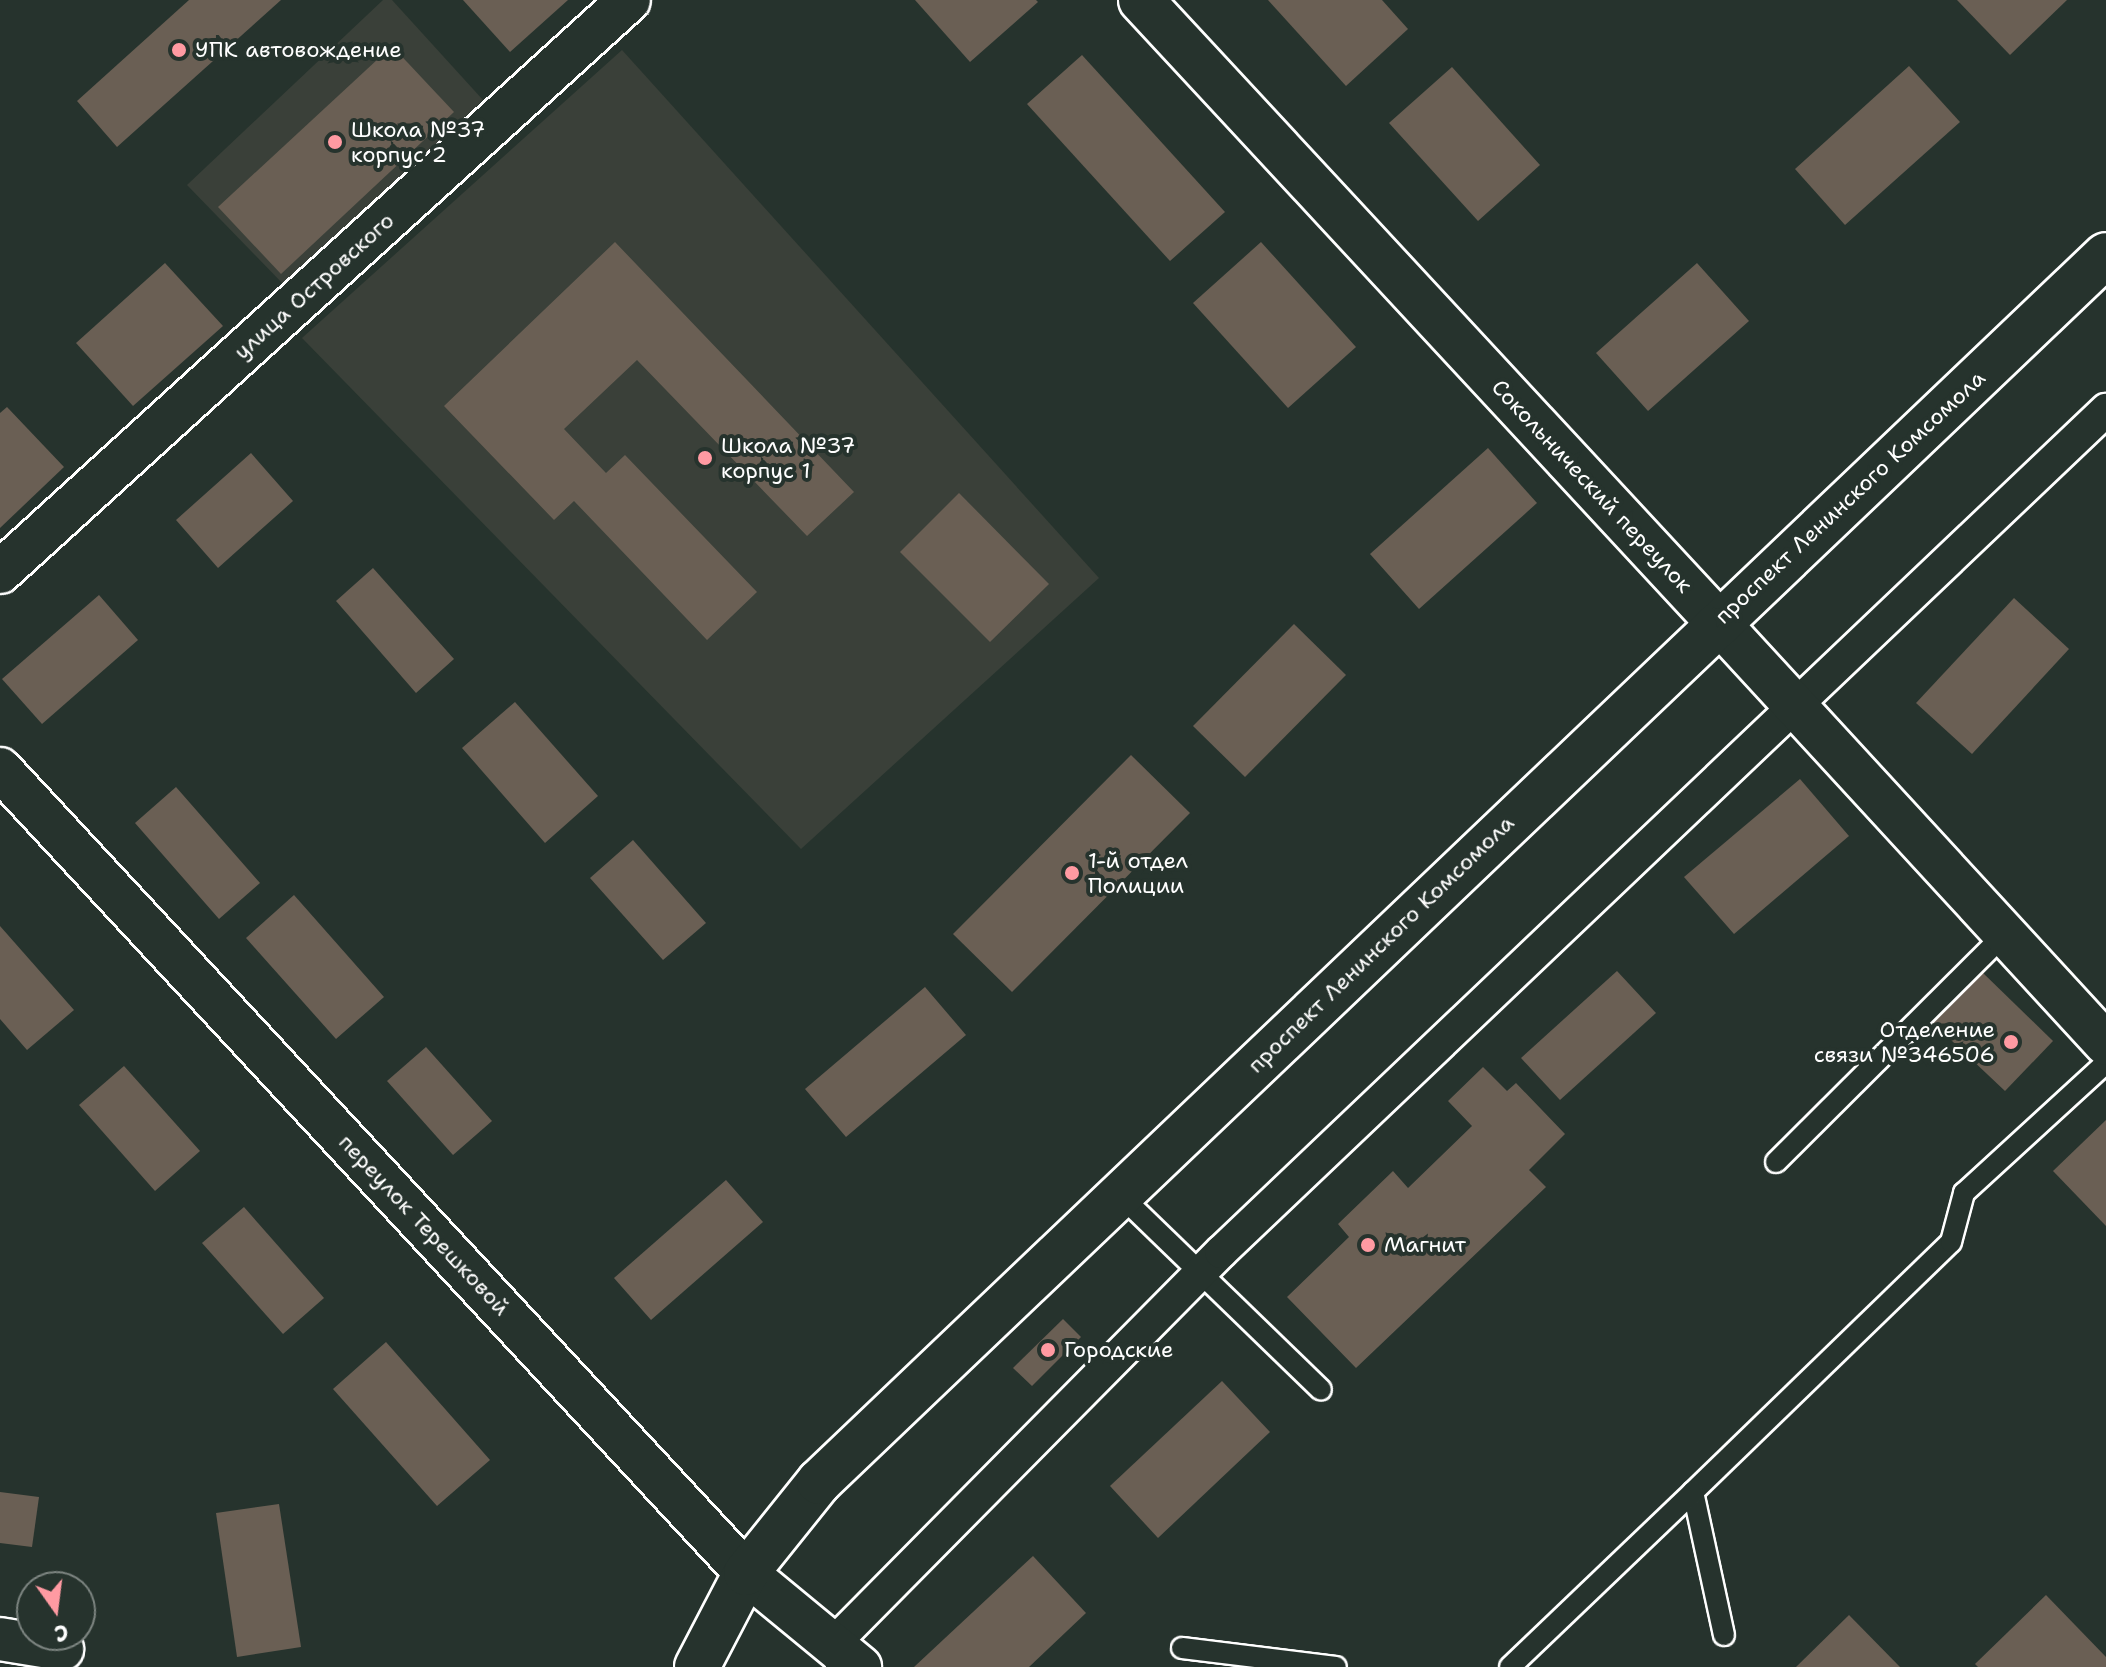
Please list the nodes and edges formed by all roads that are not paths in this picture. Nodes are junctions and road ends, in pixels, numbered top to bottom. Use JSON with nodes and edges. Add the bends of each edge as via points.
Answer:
{"nodes":[{"id":1,"x":629,"y":0,"type":"edge"},
{"id":2,"x":1141,"y":0,"type":"edge"},
{"id":3,"x":2106,"y":255,"type":"edge"},
{"id":4,"x":2106,"y":410,"type":"edge"},
{"id":5,"x":0,"y":572,"type":"edge"},
{"id":6,"x":1718,"y":622,"type":"junction"},
{"id":7,"x":1795,"y":704,"type":"junction"},
{"id":8,"x":0,"y":769,"type":"edge"},
{"id":9,"x":2005,"y":934,"type":"junction"},
{"id":10,"x":2106,"y":1044,"type":"edge"},
{"id":11,"x":2106,"y":1063,"type":"edge"},
{"id":12,"x":1776,"y":1162,"type":"dead end"},
{"id":13,"x":1119,"y":1194,"type":"junction"},
{"id":14,"x":1199,"y":1274,"type":"junction"},
{"id":15,"x":1321,"y":1390,"type":"dead end"},
{"id":16,"x":1693,"y":1492,"type":"junction"},
{"id":17,"x":746,"y":1573,"type":"junction"},
{"id":18,"x":1724,"y":1635,"type":"dead end"},
{"id":19,"x":1182,"y":1648,"type":"dead end"},
{"id":20,"x":846,"y":1659,"type":"edge"},
{"id":21,"x":697,"y":1667,"type":"edge"},
{"id":22,"x":1336,"y":1667,"type":"edge"},
{"id":23,"x":1510,"y":1667,"type":"edge"}],
"edges":[{"from":1,"to":5,"type":"street","name":"улица Островского"},
{"from":2,"to":6,"type":"main road","name":"Сокольнический переулок"},
{"from":3,"to":6,"type":"main road","name":"проспект Ленинского Комсомола"},
{"from":4,"to":7,"type":"street"},
{"from":6,"to":7,"type":"street","name":"Сокольнический переулок"},
{"from":6,"to":13,"type":"main road","name":"проспект Ленинского Комсомола"},
{"from":7,"to":9,"type":"street","name":"Сокольнический переулок"},
{"from":7,"to":14,"type":"street"},
{"from":8,"to":17,"type":"street","name":"переулок Терешковой"},
{"from":9,"to":10,"type":"street","name":"Сокольнический переулок"},
{"from":9,"to":12,"type":"lane"},
{"from":11,"to":16,"type":"lane","via":[[1964,1193],[1951,1242]]},
{"from":13,"to":14,"type":"lane"},
{"from":13,"to":17,"type":"main road","name":"проспект Ленинского Комсомола","via":[[819,1482]]},
{"from":14,"to":15,"type":"lane"},
{"from":14,"to":20,"type":"street"},
{"from":16,"to":18,"type":"lane"},
{"from":16,"to":23,"type":"lane"},
{"from":17,"to":20,"type":"street","name":"переулок Терешковой"},
{"from":17,"to":21,"type":"main road","name":"проспект Ленинского Комсомола"},
{"from":19,"to":22,"type":"lane"}]}
